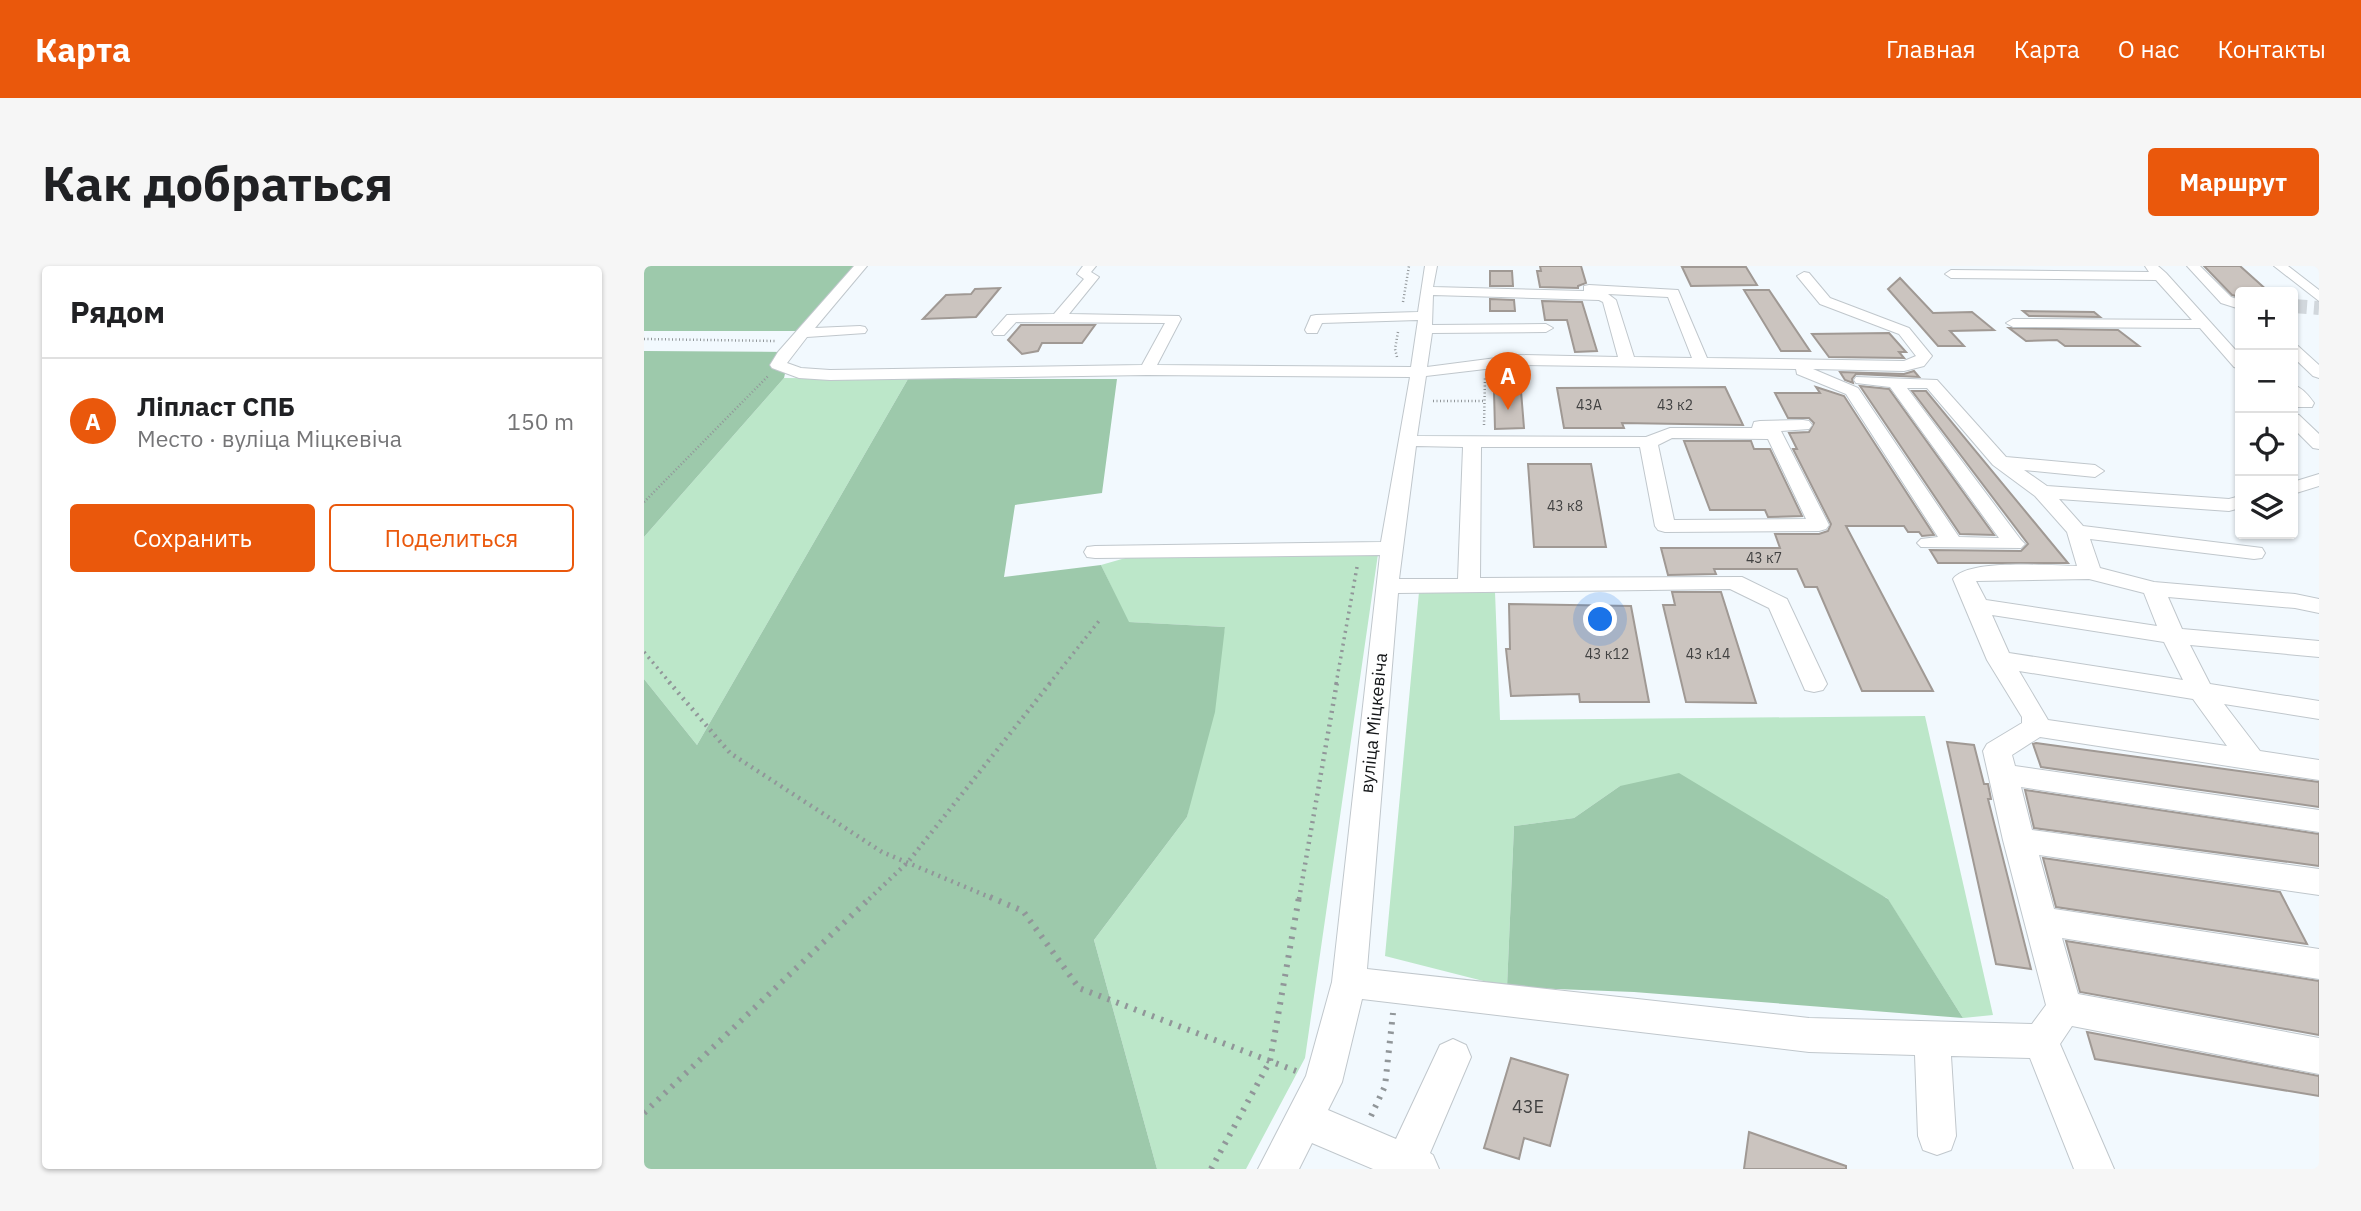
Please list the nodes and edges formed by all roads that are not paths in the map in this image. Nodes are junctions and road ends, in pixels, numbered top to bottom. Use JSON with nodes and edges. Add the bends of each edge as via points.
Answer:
{"nodes":[{"id":1,"x":861,"y":266,"type":"edge"},
{"id":2,"x":1431,"y":266,"type":"edge"},
{"id":3,"x":2193,"y":266,"type":"edge"},
{"id":4,"x":2280,"y":266,"type":"edge"},
{"id":5,"x":1087,"y":270,"type":"edge"},
{"id":6,"x":2156,"y":271,"type":"edge"},
{"id":7,"x":1066,"y":274,"type":"dead end"},
{"id":8,"x":1951,"y":274,"type":"dead end"},
{"id":9,"x":1804,"y":276,"type":"dead end"},
{"id":10,"x":1501,"y":288,"type":"dead end"},
{"id":11,"x":1426,"y":291,"type":"junction"},
{"id":12,"x":2319,"y":297,"type":"edge"},
{"id":13,"x":2235,"y":303,"type":"edge"},
{"id":14,"x":1058,"y":318,"type":"junction"},
{"id":15,"x":1112,"y":318,"type":"junction"},
{"id":16,"x":1425,"y":322,"type":"junction"},
{"id":17,"x":2013,"y":323,"type":"dead end"},
{"id":18,"x":2204,"y":324,"type":"junction"},
{"id":19,"x":1546,"y":328,"type":"dead end"},
{"id":20,"x":860,"y":330,"type":"dead end"},
{"id":21,"x":1312,"y":330,"type":"dead end"},
{"id":22,"x":999,"y":332,"type":"dead end"},
{"id":23,"x":802,"y":333,"type":"junction"},
{"id":24,"x":1098,"y":337,"type":"dead end"},
{"id":25,"x":2294,"y":350,"type":"edge"},
{"id":26,"x":2235,"y":355,"type":"edge"},
{"id":27,"x":1627,"y":361,"type":"junction"},
{"id":28,"x":1700,"y":362,"type":"junction"},
{"id":29,"x":1782,"y":363,"type":"junction"},
{"id":30,"x":1904,"y":366,"type":"junction"},
{"id":31,"x":1147,"y":370,"type":"junction"},
{"id":32,"x":1455,"y":370,"type":"junction"},
{"id":33,"x":1417,"y":372,"type":"junction"},
{"id":34,"x":2319,"y":373,"type":"edge"},
{"id":35,"x":1517,"y":377,"type":"dead end"},
{"id":36,"x":1822,"y":377,"type":"junction"},
{"id":37,"x":1895,"y":383,"type":"junction"},
{"id":38,"x":1931,"y":383,"type":"junction"},
{"id":39,"x":2298,"y":395,"type":"edge"},
{"id":40,"x":2298,"y":402,"type":"edge"},
{"id":41,"x":2298,"y":424,"type":"edge"},
{"id":42,"x":1803,"y":425,"type":"dead end"},
{"id":43,"x":1765,"y":434,"type":"junction"},
{"id":44,"x":1472,"y":440,"type":"junction"},
{"id":45,"x":1409,"y":441,"type":"junction"},
{"id":46,"x":2298,"y":441,"type":"edge"},
{"id":47,"x":1648,"y":442,"type":"junction"},
{"id":48,"x":2318,"y":443,"type":"edge"},
{"id":49,"x":2000,"y":461,"type":"junction"},
{"id":50,"x":2095,"y":471,"type":"dead end"},
{"id":51,"x":2319,"y":480,"type":"edge"},
{"id":52,"x":2298,"y":486,"type":"edge"},
{"id":53,"x":2042,"y":492,"type":"junction"},
{"id":54,"x":2235,"y":503,"type":"edge"},
{"id":55,"x":2077,"y":531,"type":"junction"},
{"id":56,"x":1928,"y":543,"type":"dead end"},
{"id":57,"x":1953,"y":543,"type":"junction"},
{"id":58,"x":1391,"y":548,"type":"junction"},
{"id":59,"x":1095,"y":552,"type":"dead end"},
{"id":60,"x":2254,"y":553,"type":"dead end"},
{"id":61,"x":2090,"y":572,"type":"junction"},
{"id":62,"x":1388,"y":586,"type":"junction"},
{"id":63,"x":1469,"y":586,"type":"junction"},
{"id":64,"x":2153,"y":589,"type":"junction"},
{"id":65,"x":1978,"y":606,"type":"junction"},
{"id":66,"x":2319,"y":606,"type":"edge"},
{"id":67,"x":2173,"y":636,"type":"junction"},
{"id":68,"x":2319,"y":649,"type":"edge"},
{"id":69,"x":1998,"y":660,"type":"junction"},
{"id":70,"x":1814,"y":684,"type":"dead end"},
{"id":71,"x":2202,"y":693,"type":"junction"},
{"id":72,"x":2319,"y":710,"type":"edge"},
{"id":73,"x":2036,"y":727,"type":"junction"},
{"id":74,"x":2250,"y":759,"type":"junction"},
{"id":75,"x":2319,"y":770,"type":"edge"},
{"id":76,"x":2001,"y":774,"type":"junction"},
{"id":77,"x":2319,"y":821,"type":"edge"},
{"id":78,"x":2018,"y":840,"type":"junction"},
{"id":79,"x":2319,"y":882,"type":"edge"},
{"id":80,"x":2040,"y":921,"type":"junction"},
{"id":81,"x":2319,"y":964,"type":"edge"},
{"id":82,"x":1349,"y":982,"type":"junction"},
{"id":83,"x":2064,"y":1007,"type":"junction"},
{"id":84,"x":1932,"y":1038,"type":"junction"},
{"id":85,"x":2041,"y":1041,"type":"junction"},
{"id":86,"x":1452,"y":1056,"type":"dead end"},
{"id":87,"x":2319,"y":1056,"type":"edge"},
{"id":88,"x":1303,"y":1119,"type":"junction"},
{"id":89,"x":1937,"y":1136,"type":"dead end"},
{"id":90,"x":1412,"y":1165,"type":"edge"},
{"id":91,"x":1278,"y":1169,"type":"edge"},
{"id":92,"x":2094,"y":1169,"type":"edge"}],
"edges":[{"from":1,"to":23,"type":"street"},
{"from":2,"to":11,"type":"street","name":"вуліца Міцкевіча"},
{"from":3,"to":13,"type":"street","via":[[2226,300]]},
{"from":4,"to":12,"type":"street"},
{"from":5,"to":7,"type":"street"},
{"from":5,"to":14,"type":"street","via":[[1092,277]]},
{"from":6,"to":8,"type":"street"},
{"from":6,"to":18,"type":"street"},
{"from":9,"to":30,"type":"street","via":[[1825,302],[1904,331],[1924,356],[1918,363]]},
{"from":10,"to":28,"type":"street","via":[[1673,292]]},
{"from":11,"to":16,"type":"street","name":"вуліца Міцкевіча"},
{"from":11,"to":27,"type":"street","via":[[1602,296],[1609,300]]},
{"from":14,"to":15,"type":"street"},
{"from":14,"to":22,"type":"street","via":[[1012,318]]},
{"from":15,"to":24,"type":"street"},
{"from":15,"to":31,"type":"street","via":[[1174,319]]},
{"from":16,"to":19,"type":"street"},
{"from":16,"to":21,"type":"street","via":[[1316,319]]},
{"from":16,"to":33,"type":"street","name":"вуліца Міцкевіча"},
{"from":17,"to":18,"type":"street"},
{"from":18,"to":26,"type":"street"},
{"from":20,"to":23,"type":"street"},
{"from":23,"to":31,"type":"street","via":[[778,365],[799,373]]},
{"from":25,"to":34,"type":"street"},
{"from":27,"to":28,"type":"street"},
{"from":27,"to":32,"type":"street","via":[[1519,360]]},
{"from":28,"to":29,"type":"street"},
{"from":29,"to":30,"type":"street"},
{"from":29,"to":36,"type":"street"},
{"from":30,"to":38,"type":"street"},
{"from":31,"to":33,"type":"street"},
{"from":32,"to":33,"type":"street"},
{"from":32,"to":35,"type":"street","via":[[1485,377]]},
{"from":33,"to":45,"type":"street","name":"вуліца Міцкевіча"},
{"from":36,"to":37,"type":"street"},
{"from":36,"to":57,"type":"street","via":[[1852,391]]},
{"from":37,"to":38,"type":"street"},
{"from":37,"to":57,"type":"street","via":[[2014,544]]},
{"from":38,"to":49,"type":"street"},
{"from":39,"to":40,"type":"street","via":[[2306,403]]},
{"from":41,"to":48,"type":"street"},
{"from":42,"to":43,"type":"street","via":[[1760,426]]},
{"from":43,"to":47,"type":"street","via":[[1670,433]]},
{"from":43,"to":47,"type":"street","via":[[1774,434],[1819,525],[1665,526]]},
{"from":44,"to":45,"type":"street"},
{"from":44,"to":47,"type":"street"},
{"from":44,"to":63,"type":"street"},
{"from":45,"to":58,"type":"street","name":"вуліца Міцкевіча"},
{"from":46,"to":48,"type":"street"},
{"from":49,"to":50,"type":"street"},
{"from":49,"to":53,"type":"street"},
{"from":51,"to":52,"type":"street"},
{"from":53,"to":54,"type":"street"},
{"from":53,"to":55,"type":"street"},
{"from":55,"to":60,"type":"street"},
{"from":55,"to":61,"type":"street"},
{"from":56,"to":57,"type":"street"},
{"from":58,"to":59,"type":"street"},
{"from":58,"to":62,"type":"street","name":"вуліца Міцкевіча"},
{"from":61,"to":64,"type":"street"},
{"from":61,"to":65,"type":"street","via":[[1975,573],[1964,579]]},
{"from":62,"to":63,"type":"street"},
{"from":62,"to":82,"type":"street","name":"вуліца Міцкевіча"},
{"from":63,"to":70,"type":"street","via":[[1734,582],[1779,604]]},
{"from":64,"to":66,"type":"street"},
{"from":64,"to":67,"type":"street"},
{"from":65,"to":67,"type":"street"},
{"from":65,"to":69,"type":"street"},
{"from":67,"to":68,"type":"street"},
{"from":67,"to":71,"type":"street"},
{"from":69,"to":71,"type":"street"},
{"from":69,"to":73,"type":"street","via":[[2035,717]]},
{"from":71,"to":72,"type":"street"},
{"from":71,"to":74,"type":"street"},
{"from":73,"to":74,"type":"street"},
{"from":73,"to":76,"type":"street","via":[[1997,751]]},
{"from":74,"to":75,"type":"street"},
{"from":76,"to":77,"type":"street"},
{"from":76,"to":78,"type":"street"},
{"from":78,"to":79,"type":"street"},
{"from":78,"to":80,"type":"street"},
{"from":80,"to":81,"type":"street"},
{"from":80,"to":83,"type":"street"},
{"from":82,"to":84,"type":"street","via":[[1809,1035]]},
{"from":82,"to":88,"type":"street","name":"вуліца Міцкевіча","via":[[1323,1082]]},
{"from":83,"to":85,"type":"street"},
{"from":83,"to":87,"type":"street"},
{"from":84,"to":85,"type":"street"},
{"from":84,"to":89,"type":"street"},
{"from":85,"to":92,"type":"street"},
{"from":86,"to":90,"type":"street"},
{"from":88,"to":90,"type":"street"},
{"from":88,"to":91,"type":"street","name":"вуліца Міцкевіча"}]}
